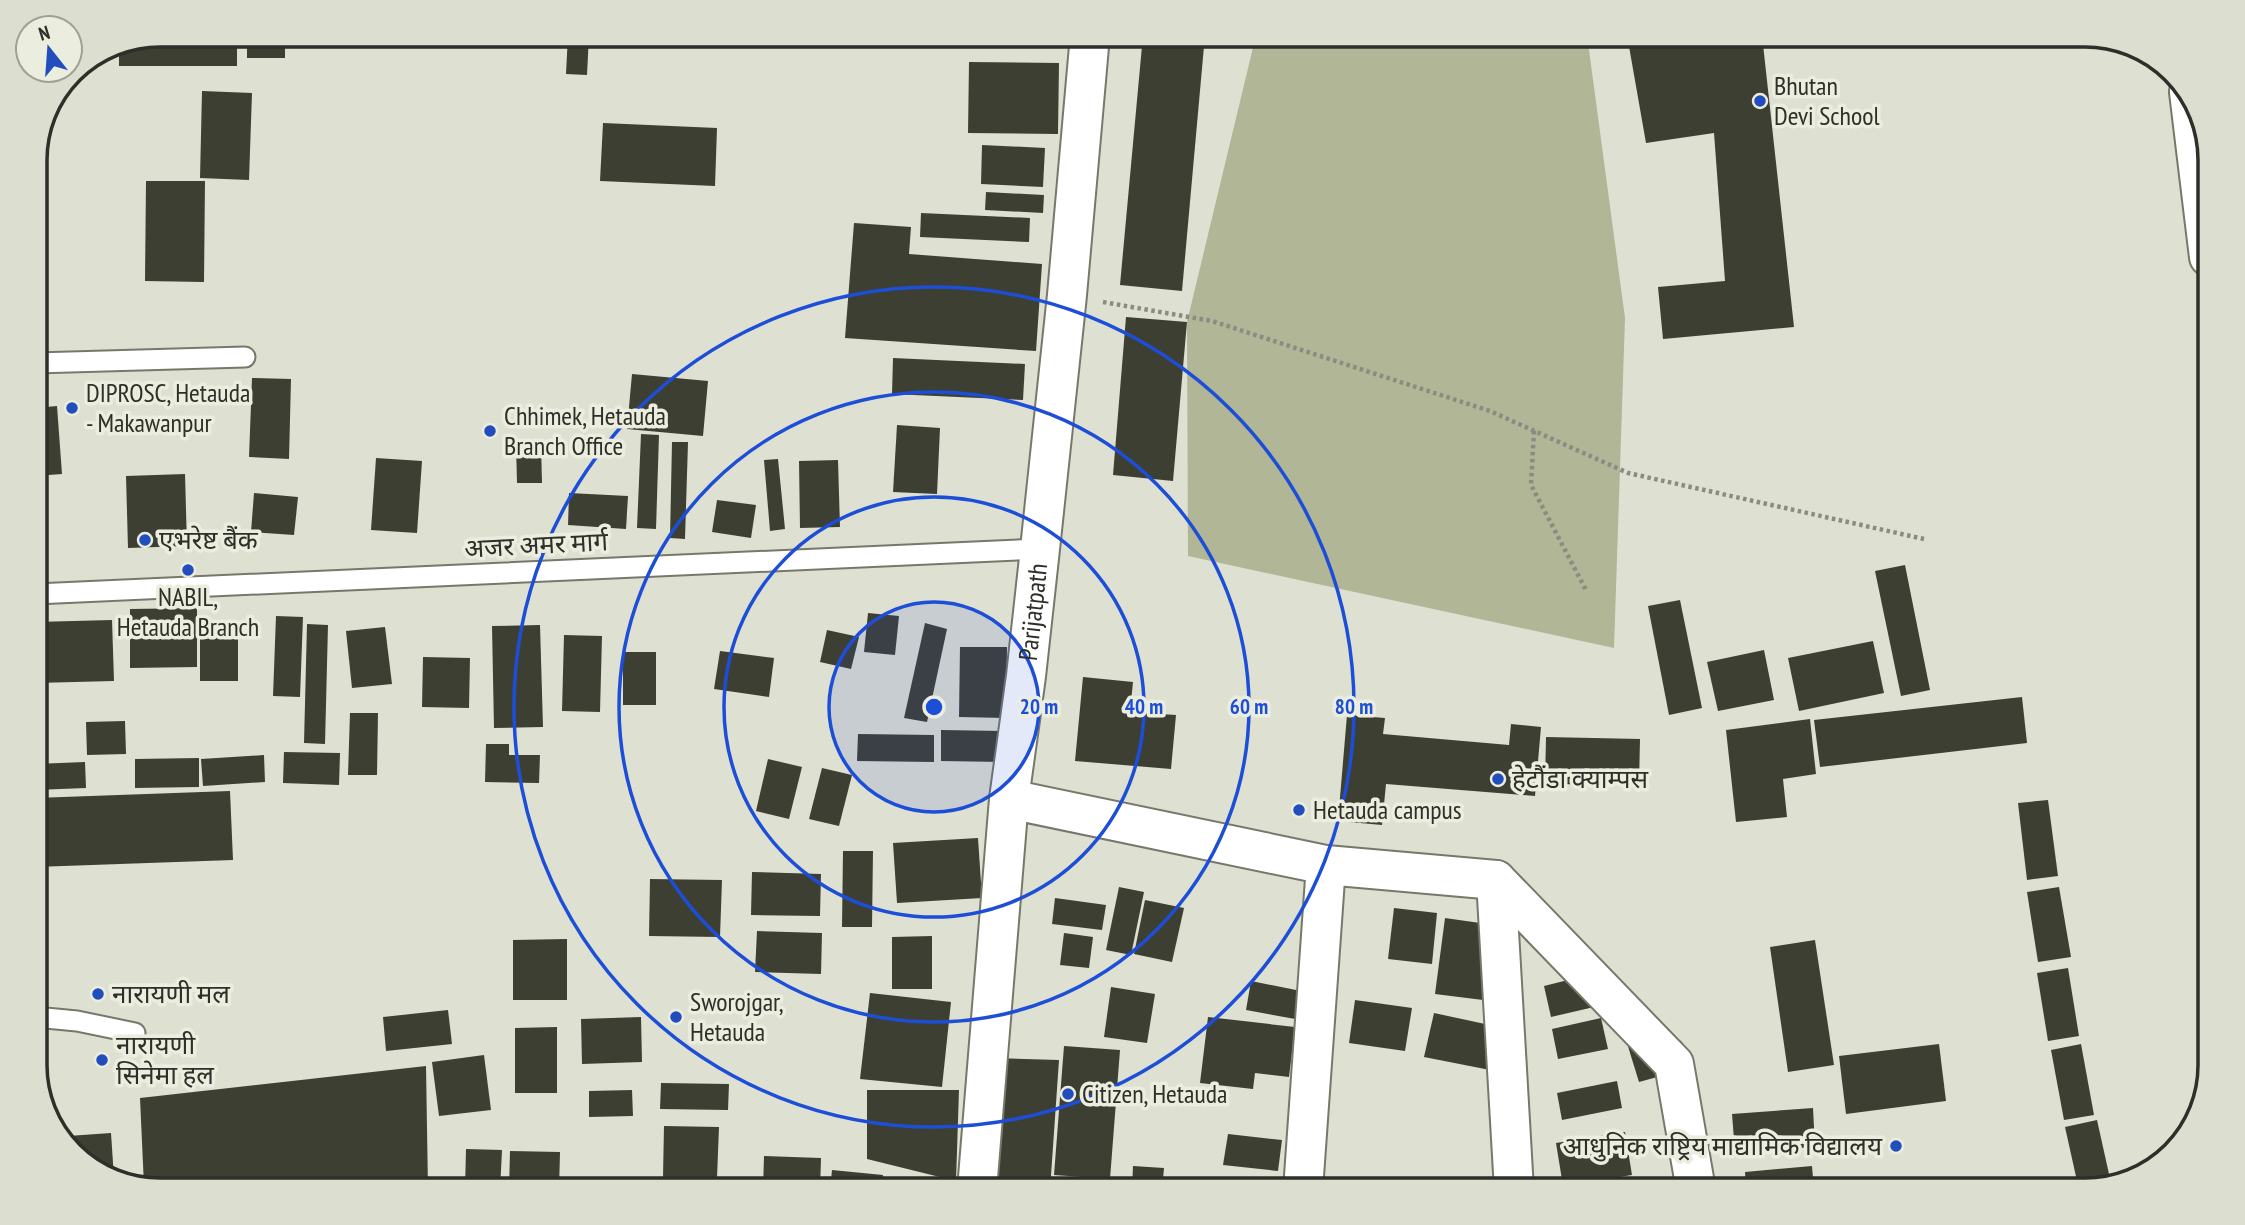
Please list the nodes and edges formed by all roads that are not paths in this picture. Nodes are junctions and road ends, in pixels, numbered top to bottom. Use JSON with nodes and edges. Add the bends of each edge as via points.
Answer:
{"nodes":[{"id":1,"x":1089,"y":47,"type":"edge"},
{"id":2,"x":2194,"y":129,"type":"edge"},
{"id":3,"x":2198,"y":166,"type":"edge"},
{"id":4,"x":245,"y":356,"type":"dead end"},
{"id":5,"x":47,"y":363,"type":"edge"},
{"id":6,"x":1040,"y":549,"type":"junction"},
{"id":7,"x":47,"y":593,"type":"edge"},
{"id":8,"x":1009,"y":799,"type":"junction"},
{"id":9,"x":1326,"y":864,"type":"junction"},
{"id":10,"x":1496,"y":880,"type":"junction"},
{"id":11,"x":47,"y":1018,"type":"edge"},
{"id":12,"x":135,"y":1032,"type":"dead end"},
{"id":13,"x":978,"y":1178,"type":"edge"},
{"id":14,"x":1304,"y":1178,"type":"edge"},
{"id":15,"x":1513,"y":1178,"type":"edge"},
{"id":16,"x":1694,"y":1178,"type":"edge"}],
"edges":[{"from":1,"to":6,"type":"street","name":"Parijatpath"},
{"from":2,"to":3,"type":"street"},
{"from":4,"to":5,"type":"lane"},
{"from":6,"to":7,"type":"lane","name":"अजर अमर मार्ग"},
{"from":6,"to":8,"type":"street","name":"Parijatpath"},
{"from":8,"to":9,"type":"street"},
{"from":8,"to":13,"type":"street","name":"Parijatpath"},
{"from":9,"to":10,"type":"street"},
{"from":9,"to":14,"type":"street"},
{"from":10,"to":15,"type":"street"},
{"from":10,"to":16,"type":"street","via":[[1674,1065]]},
{"from":11,"to":12,"type":"lane"}]}
